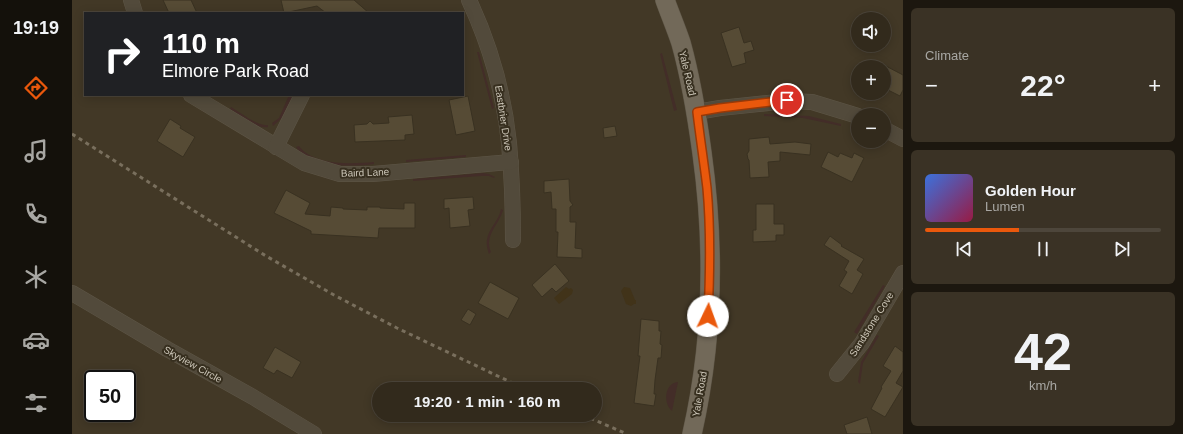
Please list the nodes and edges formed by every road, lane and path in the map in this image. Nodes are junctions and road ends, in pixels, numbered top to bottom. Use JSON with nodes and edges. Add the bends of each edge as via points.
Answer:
{"nodes":[{"id":1,"x":131,"y":0,"type":"edge"},
{"id":2,"x":469,"y":0,"type":"edge"},
{"id":3,"x":664,"y":0,"type":"edge"},
{"id":4,"x":135,"y":12,"type":"edge"},
{"id":5,"x":193,"y":96,"type":"edge"},
{"id":6,"x":302,"y":96,"type":"edge"},
{"id":7,"x":697,"y":112,"type":"junction"},
{"id":8,"x":851,"y":114,"type":"edge"},
{"id":9,"x":891,"y":132,"type":"edge"},
{"id":10,"x":903,"y":139,"type":"edge"},
{"id":11,"x":276,"y":147,"type":"junction"},
{"id":12,"x":511,"y":162,"type":"junction"},
{"id":13,"x":513,"y":240,"type":"dead end"},
{"id":14,"x":903,"y":273,"type":"edge"},
{"id":15,"x":72,"y":293,"type":"edge"},
{"id":16,"x":837,"y":374,"type":"dead end"},
{"id":17,"x":314,"y":434,"type":"edge"},
{"id":18,"x":692,"y":434,"type":"edge"}],
"edges":[{"from":1,"to":4,"type":"street"},
{"from":2,"to":12,"type":"street","name":"Eastbrier Drive","via":[[487,43],[499,84]]},
{"from":3,"to":7,"type":"main road","name":"Yale Road","via":[[680,42]]},
{"from":5,"to":11,"type":"street","name":"Baird Lane"},
{"from":6,"to":11,"type":"street"},
{"from":7,"to":8,"type":"street","via":[[787,100],[812,102]]},
{"from":7,"to":18,"type":"main road","name":"Yale Road","via":[[707,188],[711,260],[705,356]]},
{"from":9,"to":10,"type":"street"},
{"from":11,"to":12,"type":"street","name":"Baird Lane","via":[[309,166],[340,174],[373,174]]},
{"from":12,"to":13,"type":"street","name":"Eastbrier Drive"},
{"from":14,"to":16,"type":"street","name":"Sandstone Cove","via":[[862,343]]},
{"from":15,"to":17,"type":"street","name":"Skyview Circle"}]}
